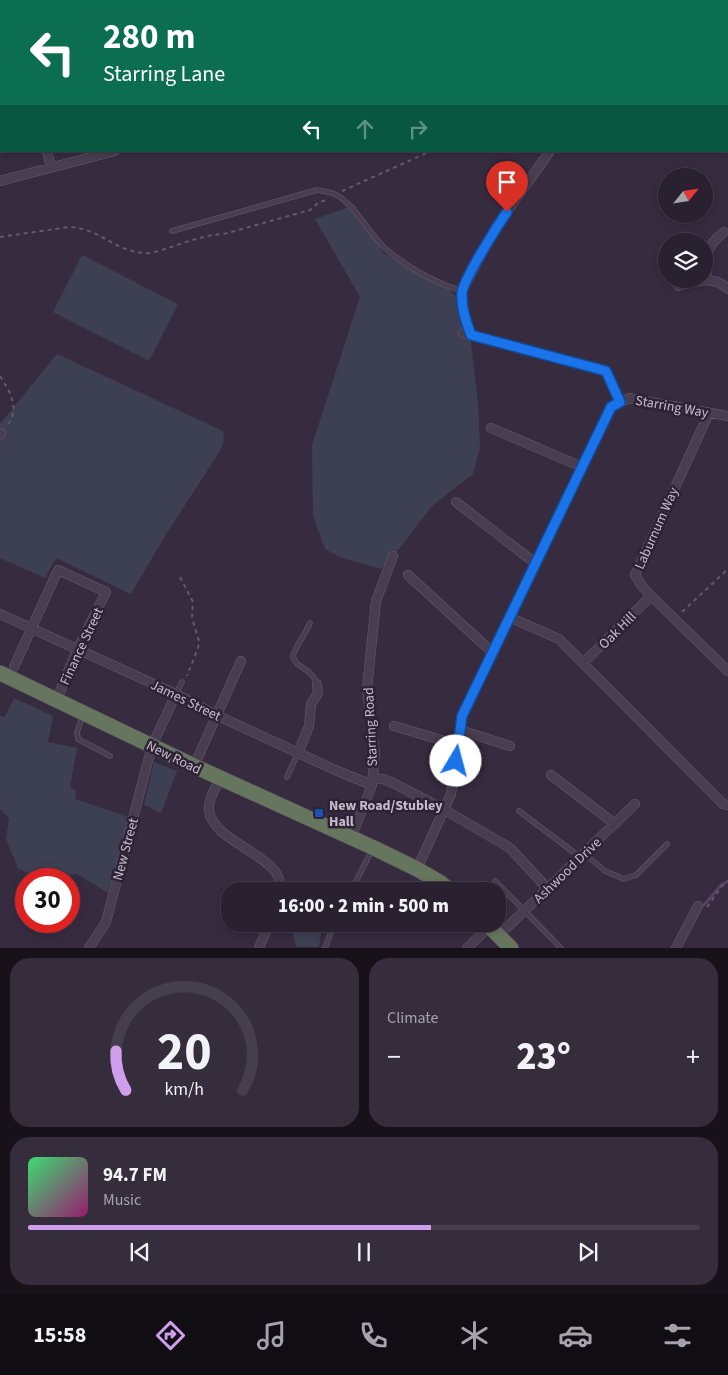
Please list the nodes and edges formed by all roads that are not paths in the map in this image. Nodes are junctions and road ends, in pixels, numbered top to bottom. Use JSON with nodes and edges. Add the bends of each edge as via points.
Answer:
{"nodes":[{"id":1,"x":47,"y":152,"type":"edge"},
{"id":2,"x":112,"y":152,"type":"edge"},
{"id":3,"x":549,"y":152,"type":"edge"},
{"id":4,"x":51,"y":168,"type":"junction"},
{"id":5,"x":0,"y":181,"type":"edge"},
{"id":6,"x":172,"y":231,"type":"dead end"},
{"id":7,"x":724,"y":232,"type":"dead end"},
{"id":8,"x":713,"y":242,"type":"edge"},
{"id":9,"x":713,"y":281,"type":"edge"},
{"id":10,"x":728,"y":289,"type":"edge"},
{"id":11,"x":462,"y":291,"type":"junction"},
{"id":12,"x":620,"y":402,"type":"junction"},
{"id":13,"x":709,"y":413,"type":"junction"},
{"id":14,"x":728,"y":416,"type":"edge"},
{"id":15,"x":491,"y":428,"type":"dead end"},
{"id":16,"x":582,"y":467,"type":"junction"},
{"id":17,"x":456,"y":502,"type":"dead end"},
{"id":18,"x":393,"y":556,"type":"dead end"},
{"id":19,"x":535,"y":563,"type":"junction"},
{"id":20,"x":408,"y":575,"type":"dead end"},
{"id":21,"x":651,"y":596,"type":"junction"},
{"id":22,"x":0,"y":614,"type":"edge"},
{"id":23,"x":509,"y":617,"type":"junction"},
{"id":24,"x":310,"y":623,"type":"dead end"},
{"id":25,"x":32,"y":629,"type":"junction"},
{"id":26,"x":77,"y":650,"type":"junction"},
{"id":27,"x":492,"y":652,"type":"junction"},
{"id":28,"x":241,"y":661,"type":"dead end"},
{"id":29,"x":583,"y":663,"type":"junction"},
{"id":30,"x":14,"y":667,"type":"dead end"},
{"id":31,"x":728,"y":671,"type":"edge"},
{"id":32,"x":0,"y":672,"type":"edge"},
{"id":33,"x":182,"y":682,"type":"road end"},
{"id":34,"x":317,"y":684,"type":"joint"},
{"id":35,"x":176,"y":694,"type":"junction"},
{"id":36,"x":56,"y":701,"type":"junction"},
{"id":37,"x":83,"y":713,"type":"junction"},
{"id":38,"x":216,"y":715,"type":"junction"},
{"id":39,"x":394,"y":726,"type":"dead end"},
{"id":40,"x":460,"y":730,"type":"junction"},
{"id":41,"x":458,"y":745,"type":"junction"},
{"id":42,"x":152,"y":746,"type":"junction"},
{"id":43,"x":510,"y":746,"type":"dead end"},
{"id":44,"x":298,"y":753,"type":"junction"},
{"id":45,"x":110,"y":756,"type":"dead end"},
{"id":46,"x":194,"y":766,"type":"junction"},
{"id":47,"x":551,"y":775,"type":"dead end"},
{"id":48,"x":288,"y":777,"type":"dead end"},
{"id":49,"x":220,"y":779,"type":"junction"},
{"id":50,"x":372,"y":781,"type":"junction"},
{"id":51,"x":635,"y":804,"type":"dead end"},
{"id":52,"x":728,"y":805,"type":"edge"},
{"id":53,"x":445,"y":810,"type":"junction"},
{"id":54,"x":519,"y":811,"type":"dead end"},
{"id":55,"x":615,"y":824,"type":"junction"},
{"id":56,"x":350,"y":838,"type":"junction"},
{"id":57,"x":667,"y":844,"type":"dead end"},
{"id":58,"x":374,"y":848,"type":"junction"},
{"id":59,"x":583,"y":855,"type":"junction"},
{"id":60,"x":417,"y":869,"type":"junction"},
{"id":61,"x":495,"y":881,"type":"dead end"},
{"id":62,"x":280,"y":882,"type":"edge"},
{"id":63,"x":355,"y":882,"type":"edge"},
{"id":64,"x":440,"y":882,"type":"edge"},
{"id":65,"x":547,"y":888,"type":"junction"},
{"id":66,"x":698,"y":906,"type":"dead end"},
{"id":67,"x":525,"y":911,"type":"junction"},
{"id":68,"x":506,"y":921,"type":"edge"},
{"id":69,"x":266,"y":932,"type":"edge"},
{"id":70,"x":331,"y":932,"type":"edge"},
{"id":71,"x":487,"y":932,"type":"edge"},
{"id":72,"x":496,"y":932,"type":"edge"},
{"id":73,"x":89,"y":948,"type":"edge"},
{"id":74,"x":260,"y":948,"type":"edge"},
{"id":75,"x":325,"y":948,"type":"edge"},
{"id":76,"x":467,"y":948,"type":"edge"},
{"id":77,"x":511,"y":948,"type":"edge"},
{"id":78,"x":560,"y":948,"type":"edge"},
{"id":79,"x":676,"y":948,"type":"edge"}],
"edges":[{"from":1,"to":4,"type":"street"},
{"from":2,"to":4,"type":"street"},
{"from":3,"to":11,"type":"street","via":[[496,227]]},
{"from":4,"to":5,"type":"street"},
{"from":6,"to":11,"type":"lane","via":[[317,190],[337,196],[348,204],[378,241],[398,259],[448,287]]},
{"from":7,"to":8,"type":"street"},
{"from":9,"to":10,"type":"street","via":[[721,282]]},
{"from":11,"to":12,"type":"street","via":[[467,334],[606,371]]},
{"from":12,"to":13,"type":"street","name":"Starring Way","via":[[629,398]]},
{"from":12,"to":16,"type":"street","name":"Starring Way","via":[[611,407]]},
{"from":13,"to":14,"type":"street","name":"Starring Way"},
{"from":13,"to":21,"type":"street","name":"Laburnum Way","via":[[635,575]]},
{"from":15,"to":16,"type":"street"},
{"from":16,"to":19,"type":"street","name":"Starring Way"},
{"from":17,"to":19,"type":"street"},
{"from":18,"to":50,"type":"street","name":"Starring Road","via":[[376,601],[367,689],[374,753]]},
{"from":19,"to":23,"type":"street","name":"Starring Way"},
{"from":20,"to":27,"type":"street"},
{"from":21,"to":29,"type":"street","name":"Oak Hill"},
{"from":21,"to":31,"type":"street","name":"Laburnum Way"},
{"from":22,"to":25,"type":"street","name":"James Street"},
{"from":23,"to":27,"type":"street","name":"Starring Way"},
{"from":23,"to":29,"type":"street","via":[[558,639]]},
{"from":24,"to":34,"type":"lane","via":[[293,656],[297,664],[312,673]]},
{"from":25,"to":26,"type":"street","name":"James Street"},
{"from":25,"to":26,"type":"street","name":"Finance Street","via":[[58,570],[106,592]]},
{"from":25,"to":30,"type":"street"},
{"from":26,"to":35,"type":"street","name":"James Street"},
{"from":26,"to":36,"type":"street","name":"Finance Street"},
{"from":27,"to":40,"type":"street","name":"Starring Way","via":[[462,716]]},
{"from":28,"to":38,"type":"street"},
{"from":29,"to":52,"type":"street","via":[[723,804]]},
{"from":32,"to":36,"type":"highway","name":"New Road"},
{"from":33,"to":35,"type":"lane"},
{"from":34,"to":44,"type":"street","via":[[318,693],[311,704],[309,726]]},
{"from":35,"to":38,"type":"street","name":"James Street"},
{"from":35,"to":42,"type":"street","name":"New Street"},
{"from":36,"to":37,"type":"highway","name":"New Road"},
{"from":37,"to":42,"type":"highway","name":"New Road"},
{"from":37,"to":45,"type":"lane","via":[[78,739]]},
{"from":38,"to":44,"type":"street","name":"James Street"},
{"from":38,"to":46,"type":"street"},
{"from":39,"to":41,"type":"street"},
{"from":40,"to":41,"type":"street","name":"Starring Way"},
{"from":40,"to":43,"type":"street"},
{"from":41,"to":53,"type":"street","name":"Starring Way","via":[[451,794]]},
{"from":42,"to":46,"type":"highway","name":"New Road"},
{"from":42,"to":73,"type":"street","name":"New Street","via":[[106,922]]},
{"from":44,"to":48,"type":"lane"},
{"from":44,"to":50,"type":"street","name":"James Street"},
{"from":46,"to":49,"type":"highway","name":"New Road"},
{"from":47,"to":55,"type":"street"},
{"from":49,"to":56,"type":"highway","name":"New Road"},
{"from":49,"to":62,"type":"street","via":[[208,810],[212,820],[223,833],[267,863],[276,872]]},
{"from":50,"to":53,"type":"street","name":"James Street","via":[[383,779]]},
{"from":50,"to":56,"type":"street","name":"Starring Road"},
{"from":51,"to":55,"type":"street","name":"Ashwood Drive"},
{"from":53,"to":60,"type":"street","name":"Starring Way"},
{"from":53,"to":65,"type":"street","name":"James Street","via":[[510,848]]},
{"from":54,"to":59,"type":"lane"},
{"from":55,"to":59,"type":"street","name":"Ashwood Drive"},
{"from":56,"to":58,"type":"highway","name":"New Road"},
{"from":57,"to":59,"type":"lane","via":[[636,875],[624,879],[604,871]]},
{"from":58,"to":60,"type":"highway","name":"New Road"},
{"from":58,"to":63,"type":"lane"},
{"from":59,"to":65,"type":"street","name":"Ashwood Drive"},
{"from":60,"to":64,"type":"highway","name":"New Road"},
{"from":61,"to":67,"type":"lane"},
{"from":65,"to":67,"type":"street","name":"Ashwood Drive"},
{"from":66,"to":79,"type":"street"},
{"from":67,"to":68,"type":"street","name":"Ashwood Drive"},
{"from":67,"to":78,"type":"lane"},
{"from":69,"to":74,"type":"street"},
{"from":70,"to":75,"type":"lane"},
{"from":71,"to":76,"type":"street","name":"Ashwood Drive"},
{"from":72,"to":77,"type":"highway"}]}
